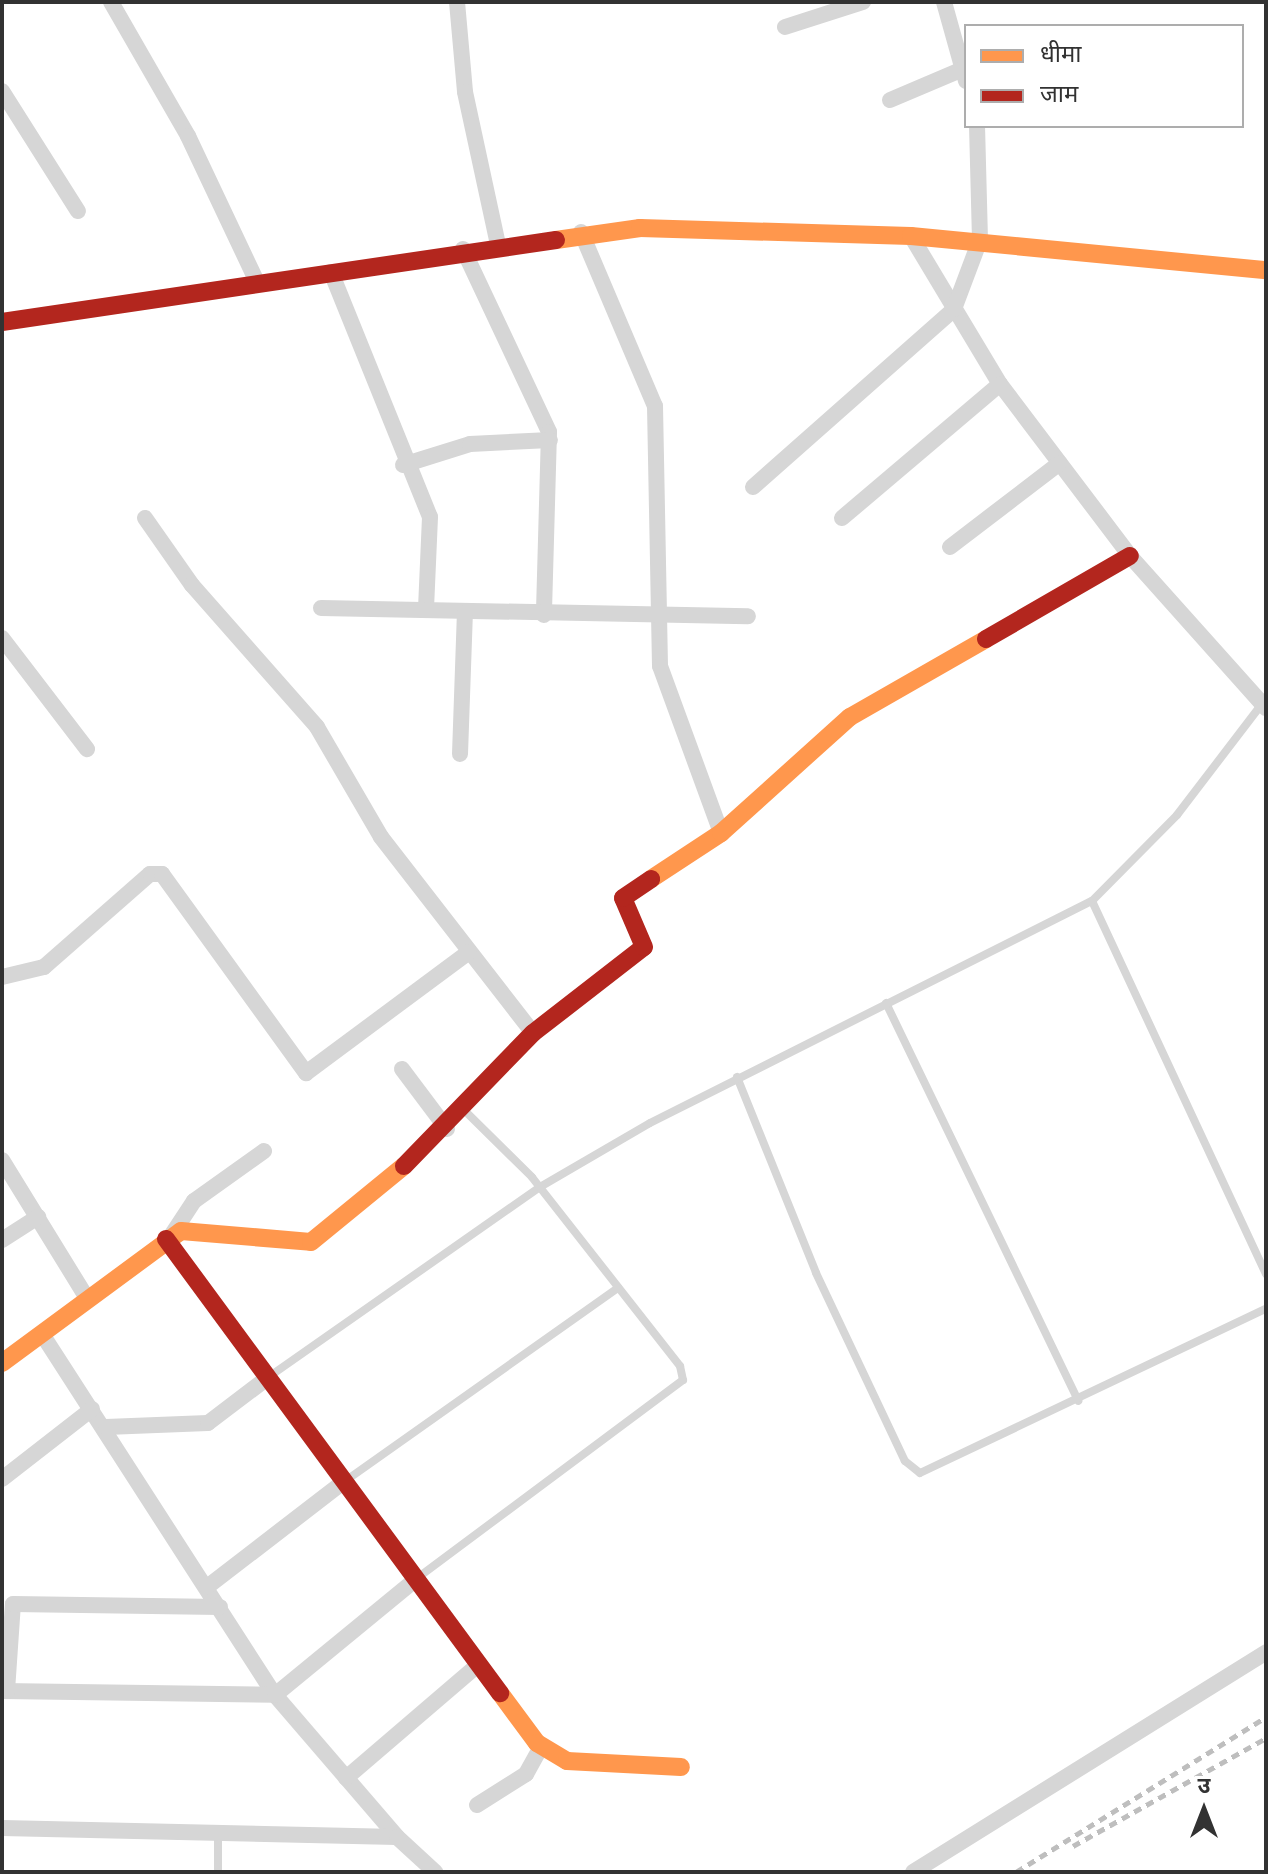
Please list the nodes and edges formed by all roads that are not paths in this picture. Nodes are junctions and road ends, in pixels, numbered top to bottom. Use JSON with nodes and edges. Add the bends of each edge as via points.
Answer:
{"nodes":[{"id":1,"x":111,"y":2,"type":"edge"},
{"id":2,"x":457,"y":2,"type":"edge"},
{"id":3,"x":863,"y":2,"type":"edge"},
{"id":4,"x":944,"y":2,"type":"edge"},
{"id":5,"x":785,"y":27,"type":"dead end"},
{"id":6,"x":964,"y":75,"type":"edge"},
{"id":7,"x":2,"y":91,"type":"edge"},
{"id":8,"x":890,"y":100,"type":"dead end"},
{"id":9,"x":977,"y":128,"type":"edge"},
{"id":10,"x":78,"y":211,"type":"dead end"},
{"id":11,"x":581,"y":232,"type":"junction"},
{"id":12,"x":911,"y":236,"type":"junction"},
{"id":13,"x":980,"y":240,"type":"junction"},
{"id":14,"x":498,"y":244,"type":"junction"},
{"id":15,"x":463,"y":249,"type":"junction"},
{"id":16,"x":1266,"y":270,"type":"edge"},
{"id":17,"x":331,"y":272,"type":"junction"},
{"id":18,"x":258,"y":284,"type":"junction"},
{"id":19,"x":954,"y":309,"type":"junction"},
{"id":20,"x":2,"y":322,"type":"edge"},
{"id":21,"x":1000,"y":384,"type":"junction"},
{"id":22,"x":550,"y":440,"type":"junction"},
{"id":23,"x":1060,"y":463,"type":"junction"},
{"id":24,"x":403,"y":465,"type":"junction"},
{"id":25,"x":753,"y":487,"type":"dead end"},
{"id":26,"x":145,"y":518,"type":"dead end"},
{"id":27,"x":842,"y":518,"type":"dead end"},
{"id":28,"x":950,"y":547,"type":"dead end"},
{"id":29,"x":1130,"y":556,"type":"junction"},
{"id":30,"x":321,"y":608,"type":"dead end"},
{"id":31,"x":426,"y":610,"type":"junction"},
{"id":32,"x":465,"y":613,"type":"junction"},
{"id":33,"x":544,"y":615,"type":"junction"},
{"id":34,"x":655,"y":615,"type":"junction"},
{"id":35,"x":748,"y":616,"type":"dead end"},
{"id":36,"x":2,"y":638,"type":"edge"},
{"id":37,"x":1264,"y":706,"type":"edge"},
{"id":38,"x":87,"y":749,"type":"dead end"},
{"id":39,"x":460,"y":754,"type":"dead end"},
{"id":40,"x":721,"y":833,"type":"junction"},
{"id":41,"x":1092,"y":901,"type":"junction"},
{"id":42,"x":469,"y":952,"type":"junction"},
{"id":43,"x":2,"y":977,"type":"edge"},
{"id":44,"x":886,"y":1003,"type":"junction"},
{"id":45,"x":533,"y":1033,"type":"junction"},
{"id":46,"x":402,"y":1069,"type":"dead end"},
{"id":47,"x":737,"y":1077,"type":"junction"},
{"id":48,"x":465,"y":1111,"type":"junction"},
{"id":49,"x":447,"y":1129,"type":"junction"},
{"id":50,"x":264,"y":1151,"type":"dead end"},
{"id":51,"x":2,"y":1160,"type":"edge"},
{"id":52,"x":540,"y":1187,"type":"junction"},
{"id":53,"x":38,"y":1217,"type":"junction"},
{"id":54,"x":169,"y":1237,"type":"junction"},
{"id":55,"x":2,"y":1240,"type":"edge"},
{"id":56,"x":1266,"y":1274,"type":"edge"},
{"id":57,"x":618,"y":1288,"type":"junction"},
{"id":58,"x":87,"y":1298,"type":"junction"},
{"id":59,"x":1266,"y":1309,"type":"edge"},
{"id":60,"x":42,"y":1334,"type":"junction"},
{"id":61,"x":2,"y":1363,"type":"edge"},
{"id":62,"x":266,"y":1379,"type":"junction"},
{"id":63,"x":1078,"y":1401,"type":"junction"},
{"id":64,"x":92,"y":1409,"type":"junction"},
{"id":65,"x":106,"y":1427,"type":"junction"},
{"id":66,"x":2,"y":1479,"type":"edge"},
{"id":67,"x":342,"y":1483,"type":"junction"},
{"id":68,"x":416,"y":1579,"type":"junction"},
{"id":69,"x":207,"y":1587,"type":"junction"},
{"id":70,"x":220,"y":1607,"type":"junction"},
{"id":71,"x":1266,"y":1652,"type":"edge"},
{"id":72,"x":478,"y":1665,"type":"junction"},
{"id":73,"x":5,"y":1691,"type":"edge"},
{"id":74,"x":275,"y":1695,"type":"junction"},
{"id":75,"x":541,"y":1747,"type":"junction"},
{"id":76,"x":681,"y":1767,"type":"dead end"},
{"id":77,"x":346,"y":1778,"type":"junction"},
{"id":78,"x":477,"y":1805,"type":"dead end"},
{"id":79,"x":2,"y":1828,"type":"edge"},
{"id":80,"x":218,"y":1834,"type":"junction"},
{"id":81,"x":397,"y":1837,"type":"junction"},
{"id":82,"x":218,"y":1872,"type":"edge"},
{"id":83,"x":435,"y":1872,"type":"edge"},
{"id":84,"x":913,"y":1872,"type":"edge"}],
"edges":[{"from":1,"to":18,"type":"street","via":[[194,147]]},
{"from":2,"to":14,"type":"street","via":[[465,92]]},
{"from":3,"to":5,"type":"street"},
{"from":4,"to":6,"type":"street"},
{"from":6,"to":8,"type":"street"},
{"from":7,"to":10,"type":"street"},
{"from":9,"to":13,"type":"street"},
{"from":11,"to":12,"type":"street","via":[[698,228]]},
{"from":11,"to":14,"type":"street"},
{"from":11,"to":34,"type":"street","via":[[655,406]]},
{"from":12,"to":13,"type":"street"},
{"from":12,"to":19,"type":"street"},
{"from":13,"to":16,"type":"street"},
{"from":13,"to":19,"type":"street"},
{"from":14,"to":15,"type":"street"},
{"from":15,"to":17,"type":"street"},
{"from":15,"to":22,"type":"street"},
{"from":17,"to":18,"type":"street"},
{"from":17,"to":24,"type":"street"},
{"from":18,"to":20,"type":"street"},
{"from":19,"to":21,"type":"street"},
{"from":19,"to":25,"type":"street"},
{"from":21,"to":23,"type":"street"},
{"from":21,"to":27,"type":"street"},
{"from":22,"to":24,"type":"street","via":[[470,444]]},
{"from":22,"to":33,"type":"street"},
{"from":23,"to":28,"type":"street"},
{"from":23,"to":29,"type":"street"},
{"from":24,"to":31,"type":"street","via":[[432,531]]},
{"from":26,"to":42,"type":"street","via":[[192,585],[317,727],[381,837]]},
{"from":29,"to":37,"type":"street"},
{"from":29,"to":40,"type":"street","via":[[850,717]]},
{"from":30,"to":31,"type":"street"},
{"from":31,"to":32,"type":"street"},
{"from":32,"to":33,"type":"street"},
{"from":32,"to":39,"type":"street"},
{"from":33,"to":34,"type":"street"},
{"from":34,"to":35,"type":"street"},
{"from":34,"to":40,"type":"street","via":[[660,666]]},
{"from":36,"to":38,"type":"street"},
{"from":37,"to":41,"type":"lane","via":[[1177,815]]},
{"from":40,"to":45,"type":"street","via":[[623,898],[646,945]]},
{"from":41,"to":44,"type":"lane"},
{"from":41,"to":56,"type":"lane"},
{"from":42,"to":43,"type":"street","via":[[306,1073],[162,874],[150,874],[44,967]]},
{"from":42,"to":45,"type":"street"},
{"from":44,"to":47,"type":"lane"},
{"from":44,"to":63,"type":"lane"},
{"from":45,"to":48,"type":"street"},
{"from":46,"to":49,"type":"street"},
{"from":47,"to":52,"type":"lane"},
{"from":47,"to":63,"type":"lane","via":[[816,1273],[912,1469],[930,1472]]},
{"from":48,"to":49,"type":"street"},
{"from":48,"to":52,"type":"lane"},
{"from":49,"to":54,"type":"street","via":[[311,1242],[211,1229]]},
{"from":50,"to":54,"type":"street","via":[[194,1201]]},
{"from":51,"to":53,"type":"street"},
{"from":52,"to":57,"type":"lane"},
{"from":52,"to":62,"type":"lane"},
{"from":53,"to":55,"type":"street"},
{"from":53,"to":58,"type":"street"},
{"from":54,"to":58,"type":"street"},
{"from":54,"to":62,"type":"street"},
{"from":57,"to":67,"type":"lane"},
{"from":57,"to":68,"type":"lane","via":[[683,1380]]},
{"from":58,"to":60,"type":"street"},
{"from":59,"to":63,"type":"lane"},
{"from":60,"to":61,"type":"street"},
{"from":60,"to":64,"type":"street"},
{"from":62,"to":65,"type":"street","via":[[208,1423]]},
{"from":62,"to":67,"type":"street"},
{"from":64,"to":65,"type":"street"},
{"from":64,"to":66,"type":"street"},
{"from":65,"to":69,"type":"street"},
{"from":67,"to":68,"type":"street"},
{"from":67,"to":69,"type":"street"},
{"from":68,"to":72,"type":"street"},
{"from":68,"to":74,"type":"street"},
{"from":69,"to":70,"type":"street"},
{"from":70,"to":73,"type":"street","via":[[13,1604]]},
{"from":70,"to":74,"type":"street"},
{"from":71,"to":84,"type":"street"},
{"from":72,"to":75,"type":"street"},
{"from":72,"to":77,"type":"street"},
{"from":73,"to":74,"type":"street"},
{"from":74,"to":77,"type":"street"},
{"from":75,"to":76,"type":"street","via":[[567,1761]]},
{"from":75,"to":78,"type":"street","via":[[526,1774]]},
{"from":77,"to":81,"type":"street"},
{"from":79,"to":80,"type":"street"},
{"from":80,"to":81,"type":"street"},
{"from":80,"to":82,"type":"lane"},
{"from":81,"to":83,"type":"street"}]}
